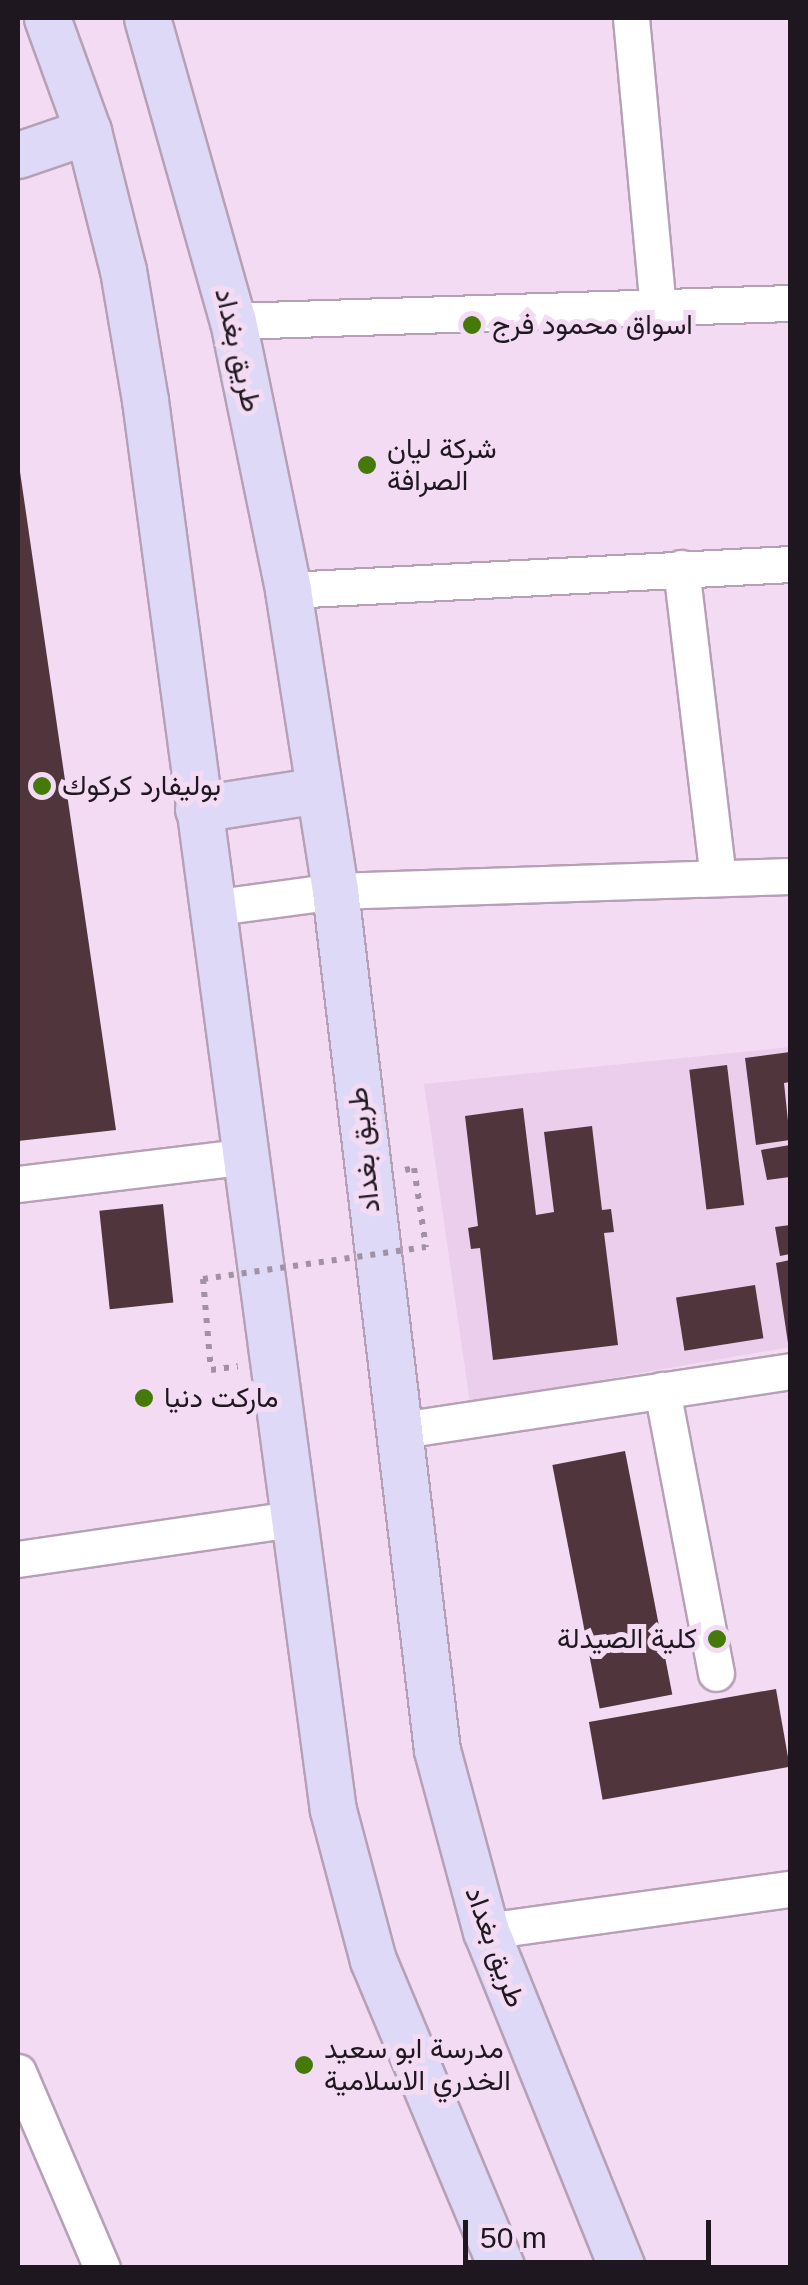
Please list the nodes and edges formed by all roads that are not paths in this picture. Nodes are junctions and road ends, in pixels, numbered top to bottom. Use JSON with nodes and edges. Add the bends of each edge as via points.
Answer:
{"nodes":[{"id":1,"x":47,"y":18,"type":"edge"},
{"id":2,"x":147,"y":18,"type":"edge"},
{"id":3,"x":630,"y":18,"type":"edge"},
{"id":4,"x":88,"y":131,"type":"junction"},
{"id":5,"x":18,"y":155,"type":"edge"},
{"id":6,"x":790,"y":303,"type":"edge"},
{"id":7,"x":658,"y":311,"type":"junction"},
{"id":8,"x":233,"y":321,"type":"junction"},
{"id":9,"x":790,"y":564,"type":"edge"},
{"id":10,"x":682,"y":568,"type":"junction"},
{"id":11,"x":288,"y":590,"type":"junction"},
{"id":12,"x":319,"y":790,"type":"junction"},
{"id":13,"x":198,"y":809,"type":"junction"},
{"id":14,"x":790,"y":876,"type":"edge"},
{"id":15,"x":718,"y":878,"type":"junction"},
{"id":16,"x":334,"y":891,"type":"junction"},
{"id":17,"x":210,"y":908,"type":"junction"},
{"id":18,"x":242,"y":1157,"type":"junction"},
{"id":19,"x":18,"y":1184,"type":"edge"},
{"id":20,"x":790,"y":1370,"type":"edge"},
{"id":21,"x":662,"y":1390,"type":"junction"},
{"id":22,"x":395,"y":1431,"type":"junction"},
{"id":23,"x":291,"y":1519,"type":"junction"},
{"id":24,"x":18,"y":1559,"type":"edge"},
{"id":25,"x":716,"y":1673,"type":"dead end"},
{"id":26,"x":790,"y":1889,"type":"edge"},
{"id":27,"x":486,"y":1931,"type":"junction"},
{"id":28,"x":18,"y":2072,"type":"edge"},
{"id":29,"x":102,"y":2268,"type":"edge"},
{"id":30,"x":502,"y":2268,"type":"edge"},
{"id":31,"x":622,"y":2268,"type":"edge"}],
"edges":[{"from":1,"to":4,"type":"main road"},
{"from":2,"to":8,"type":"main road","name":"طريق بغداد"},
{"from":3,"to":7,"type":"street"},
{"from":4,"to":5,"type":"main road"},
{"from":4,"to":13,"type":"main road","via":[[123,270],[145,400]]},
{"from":6,"to":7,"type":"street"},
{"from":7,"to":8,"type":"street"},
{"from":8,"to":11,"type":"main road","name":"طريق بغداد"},
{"from":9,"to":10,"type":"street"},
{"from":10,"to":11,"type":"street"},
{"from":10,"to":15,"type":"street"},
{"from":11,"to":12,"type":"main road","name":"طريق بغداد"},
{"from":12,"to":13,"type":"main road"},
{"from":12,"to":16,"type":"main road","name":"طريق بغداد"},
{"from":13,"to":17,"type":"main road"},
{"from":14,"to":15,"type":"street"},
{"from":15,"to":16,"type":"street"},
{"from":16,"to":17,"type":"street"},
{"from":16,"to":22,"type":"main road","name":"طريق بغداد"},
{"from":17,"to":18,"type":"main road"},
{"from":18,"to":19,"type":"street"},
{"from":18,"to":23,"type":"main road"},
{"from":20,"to":21,"type":"street"},
{"from":21,"to":22,"type":"street"},
{"from":21,"to":25,"type":"street"},
{"from":22,"to":27,"type":"main road","name":"طريق بغداد","via":[[436,1750]]},
{"from":23,"to":24,"type":"street"},
{"from":23,"to":30,"type":"main road","via":[[348,1874],[414,2066]]},
{"from":26,"to":27,"type":"street"},
{"from":27,"to":31,"type":"main road","name":"طريق بغداد"},
{"from":28,"to":29,"type":"street"}]}
